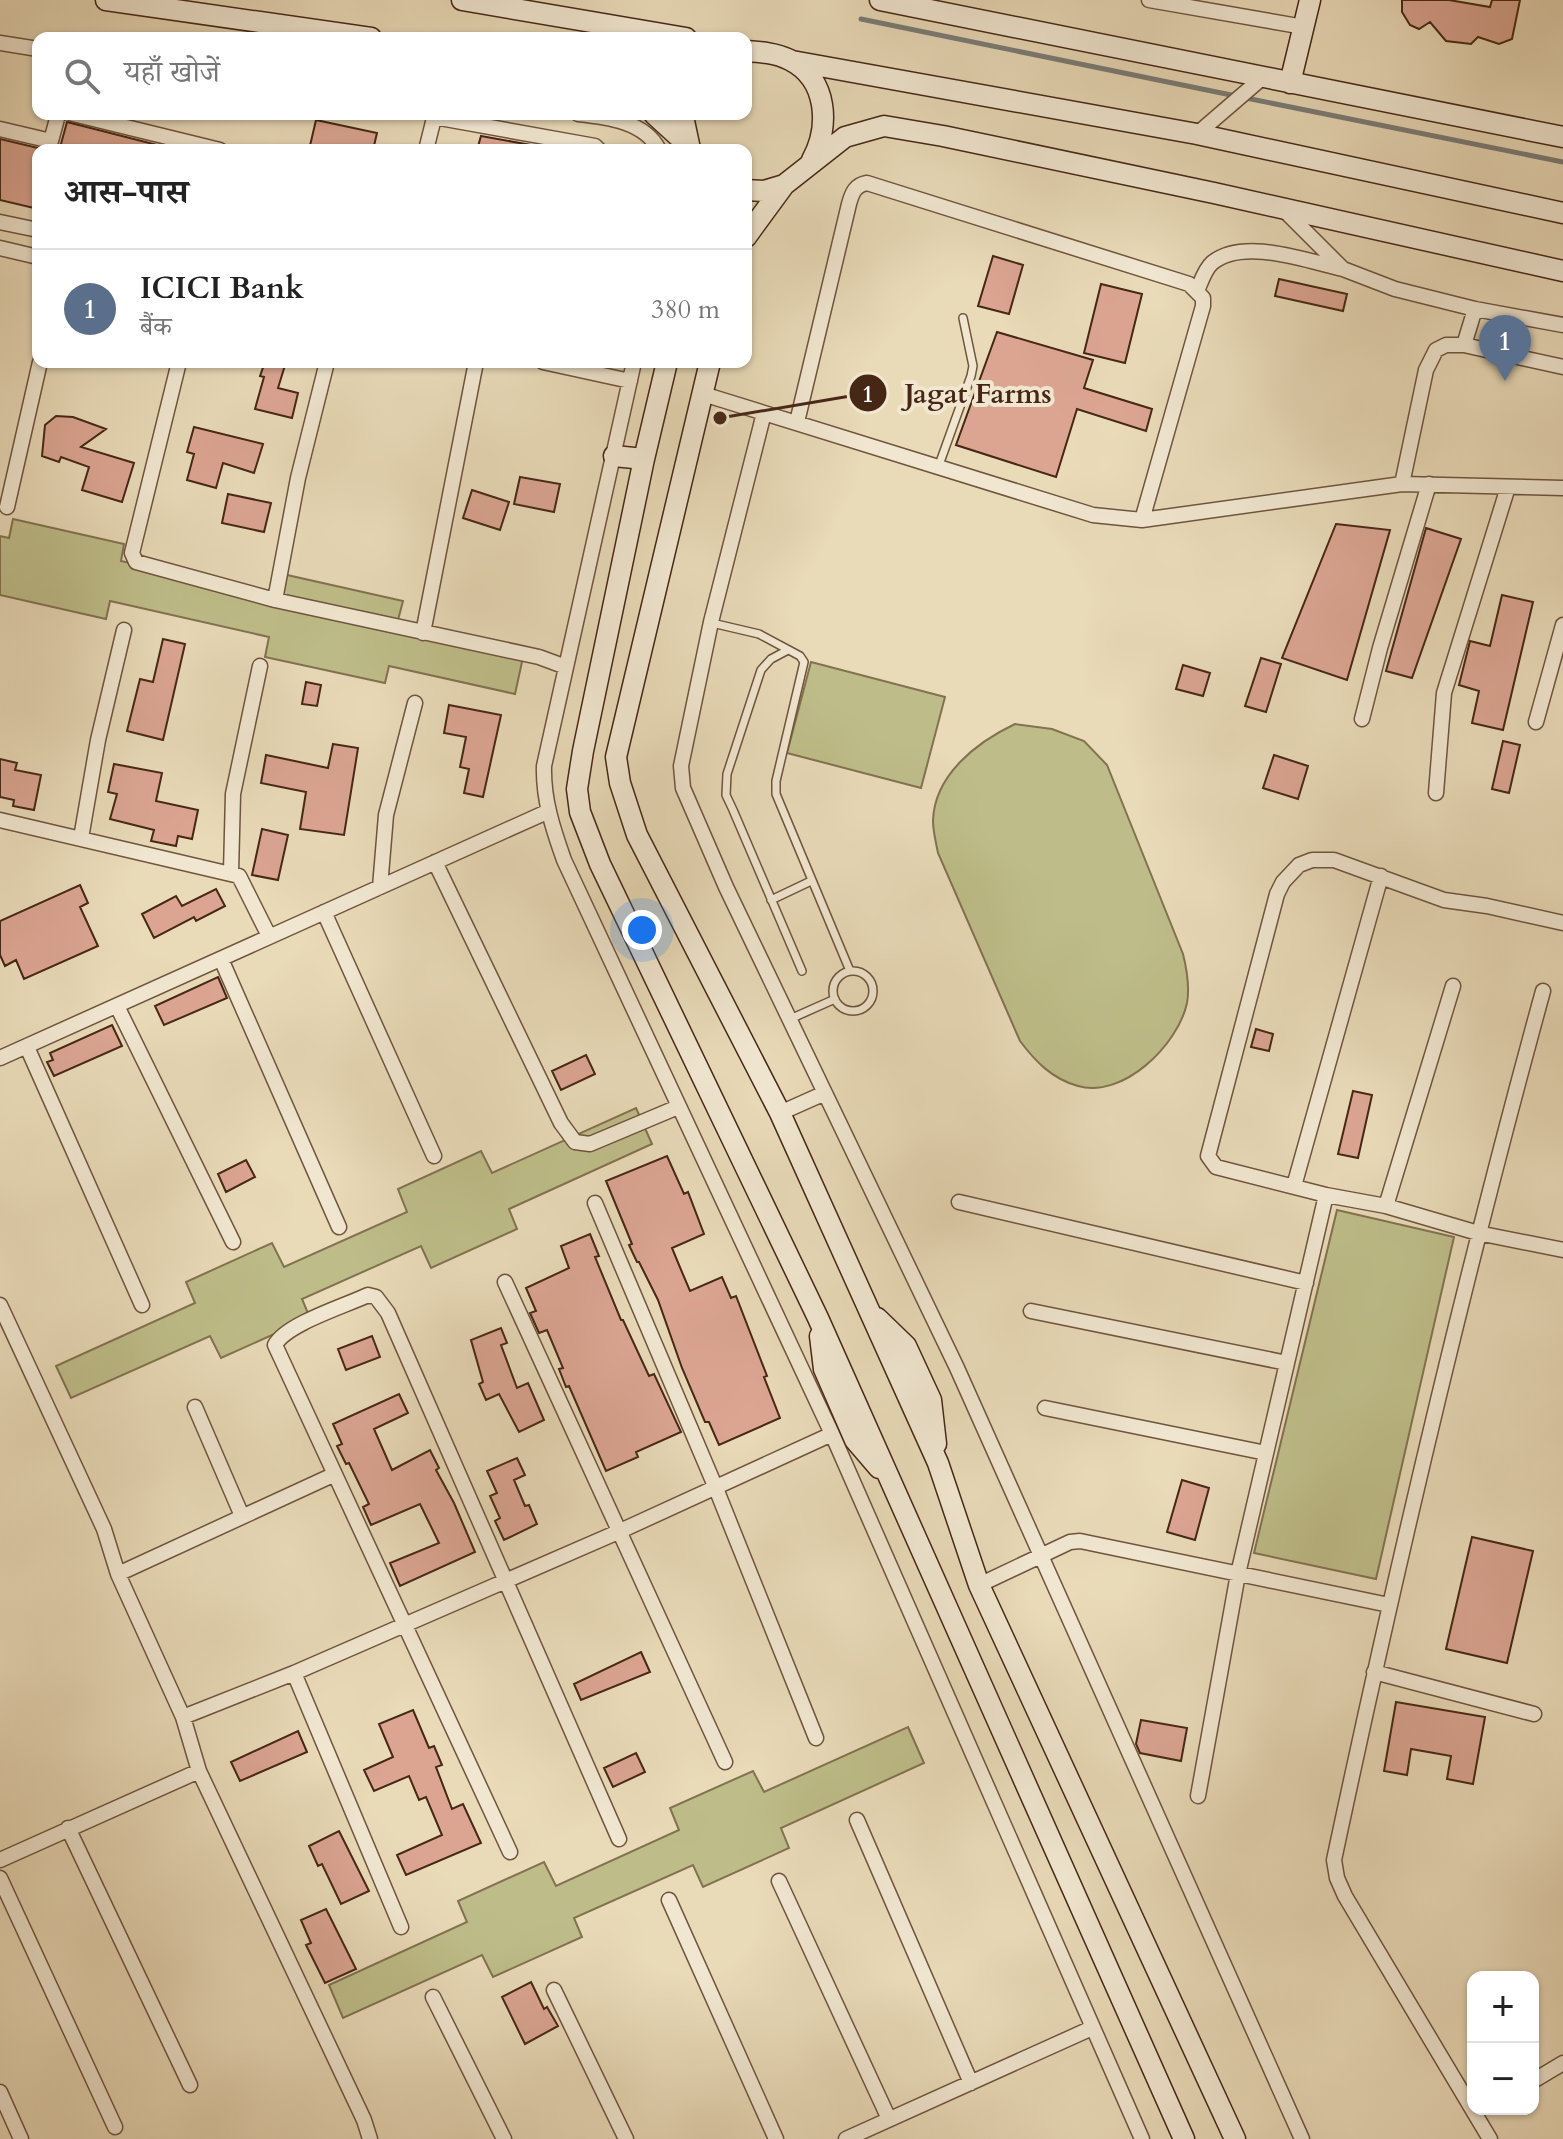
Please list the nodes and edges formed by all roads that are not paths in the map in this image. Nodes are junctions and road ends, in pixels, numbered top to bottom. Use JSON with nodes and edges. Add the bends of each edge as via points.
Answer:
{"nodes":[{"id":1,"x":106,"y":0,"type":"edge"},
{"id":2,"x":462,"y":0,"type":"edge"},
{"id":3,"x":880,"y":0,"type":"edge"},
{"id":4,"x":1149,"y":0,"type":"edge"},
{"id":5,"x":1310,"y":0,"type":"edge"},
{"id":6,"x":285,"y":26,"type":"junction"},
{"id":7,"x":1304,"y":27,"type":"junction"},
{"id":8,"x":272,"y":32,"type":"edge"},
{"id":9,"x":328,"y":32,"type":"edge"},
{"id":10,"x":651,"y":32,"type":"edge"},
{"id":11,"x":0,"y":43,"type":"edge"},
{"id":12,"x":32,"y":48,"type":"edge"},
{"id":13,"x":752,"y":52,"type":"edge"},
{"id":14,"x":792,"y":61,"type":"junction"},
{"id":15,"x":1290,"y":83,"type":"junction"},
{"id":16,"x":1255,"y":84,"type":"junction"},
{"id":17,"x":57,"y":120,"type":"edge"},
{"id":18,"x":98,"y":120,"type":"edge"},
{"id":19,"x":433,"y":120,"type":"edge"},
{"id":20,"x":455,"y":120,"type":"edge"},
{"id":21,"x":616,"y":120,"type":"edge"},
{"id":22,"x":660,"y":120,"type":"edge"},
{"id":23,"x":686,"y":120,"type":"edge"},
{"id":24,"x":0,"y":129,"type":"edge"},
{"id":25,"x":1197,"y":134,"type":"junction"},
{"id":26,"x":1563,"y":137,"type":"edge"},
{"id":27,"x":196,"y":144,"type":"edge"},
{"id":28,"x":427,"y":144,"type":"edge"},
{"id":29,"x":584,"y":144,"type":"edge"},
{"id":30,"x":656,"y":144,"type":"edge"},
{"id":31,"x":686,"y":144,"type":"edge"},
{"id":32,"x":689,"y":144,"type":"edge"},
{"id":33,"x":810,"y":164,"type":"junction"},
{"id":34,"x":784,"y":185,"type":"junction"},
{"id":35,"x":752,"y":190,"type":"edge"},
{"id":36,"x":1282,"y":209,"type":"junction"},
{"id":37,"x":1563,"y":213,"type":"edge"},
{"id":38,"x":0,"y":222,"type":"edge"},
{"id":39,"x":32,"y":229,"type":"edge"},
{"id":40,"x":752,"y":229,"type":"edge"},
{"id":41,"x":0,"y":248,"type":"edge"},
{"id":42,"x":32,"y":256,"type":"edge"},
{"id":43,"x":1343,"y":269,"type":"junction"},
{"id":44,"x":1563,"y":271,"type":"edge"},
{"id":45,"x":1197,"y":291,"type":"junction"},
{"id":46,"x":1475,"y":309,"type":"junction"},
{"id":47,"x":963,"y":318,"type":"dead end"},
{"id":48,"x":1563,"y":325,"type":"edge"},
{"id":49,"x":1464,"y":345,"type":"junction"},
{"id":50,"x":1563,"y":367,"type":"edge"},
{"id":51,"x":39,"y":368,"type":"edge"},
{"id":52,"x":177,"y":368,"type":"edge"},
{"id":53,"x":326,"y":368,"type":"edge"},
{"id":54,"x":475,"y":368,"type":"edge"},
{"id":55,"x":570,"y":368,"type":"edge"},
{"id":56,"x":633,"y":368,"type":"edge"},
{"id":57,"x":666,"y":368,"type":"edge"},
{"id":58,"x":709,"y":368,"type":"edge"},
{"id":59,"x":630,"y":381,"type":"junction"},
{"id":60,"x":703,"y":394,"type":"junction"},
{"id":61,"x":764,"y":413,"type":"junction"},
{"id":62,"x":797,"y":422,"type":"junction"},
{"id":63,"x":614,"y":456,"type":"junction"},
{"id":64,"x":644,"y":459,"type":"junction"},
{"id":65,"x":939,"y":465,"type":"junction"},
{"id":66,"x":1402,"y":484,"type":"junction"},
{"id":67,"x":1429,"y":484,"type":"junction"},
{"id":68,"x":1508,"y":487,"type":"junction"},
{"id":69,"x":1563,"y":488,"type":"edge"},
{"id":70,"x":7,"y":507,"type":"dead end"},
{"id":71,"x":1142,"y":520,"type":"junction"},
{"id":72,"x":275,"y":600,"type":"junction"},
{"id":73,"x":711,"y":622,"type":"junction"},
{"id":74,"x":1563,"y":625,"type":"edge"},
{"id":75,"x":124,"y":630,"type":"dead end"},
{"id":76,"x":423,"y":633,"type":"junction"},
{"id":77,"x":788,"y":650,"type":"junction"},
{"id":78,"x":260,"y":666,"type":"dead end"},
{"id":79,"x":566,"y":667,"type":"junction"},
{"id":80,"x":415,"y":703,"type":"dead end"},
{"id":81,"x":1362,"y":719,"type":"dead end"},
{"id":82,"x":1536,"y":722,"type":"dead end"},
{"id":83,"x":1436,"y":793,"type":"dead end"},
{"id":84,"x":549,"y":811,"type":"junction"},
{"id":85,"x":0,"y":820,"type":"edge"},
{"id":86,"x":81,"y":838,"type":"junction"},
{"id":87,"x":435,"y":862,"type":"junction"},
{"id":88,"x":231,"y":872,"type":"junction"},
{"id":89,"x":1381,"y":876,"type":"junction"},
{"id":90,"x":811,"y":881,"type":"junction"},
{"id":91,"x":380,"y":887,"type":"junction"},
{"id":92,"x":771,"y":900,"type":"junction"},
{"id":93,"x":324,"y":912,"type":"junction"},
{"id":94,"x":1563,"y":923,"type":"edge"},
{"id":95,"x":269,"y":936,"type":"junction"},
{"id":96,"x":221,"y":959,"type":"junction"},
{"id":97,"x":802,"y":971,"type":"dead end"},
{"id":98,"x":850,"y":971,"type":"junction"},
{"id":99,"x":1453,"y":986,"type":"dead end"},
{"id":100,"x":1543,"y":991,"type":"dead end"},
{"id":101,"x":835,"y":999,"type":"junction"},
{"id":102,"x":117,"y":1006,"type":"junction"},
{"id":103,"x":789,"y":1020,"type":"junction"},
{"id":104,"x":27,"y":1047,"type":"junction"},
{"id":105,"x":0,"y":1058,"type":"edge"},
{"id":106,"x":825,"y":1093,"type":"junction"},
{"id":107,"x":678,"y":1107,"type":"junction"},
{"id":108,"x":780,"y":1113,"type":"junction"},
{"id":109,"x":434,"y":1156,"type":"dead end"},
{"id":110,"x":1294,"y":1186,"type":"junction"},
{"id":111,"x":1326,"y":1195,"type":"junction"},
{"id":112,"x":959,"y":1202,"type":"dead end"},
{"id":113,"x":595,"y":1203,"type":"dead end"},
{"id":114,"x":1386,"y":1206,"type":"junction"},
{"id":115,"x":339,"y":1227,"type":"dead end"},
{"id":116,"x":1478,"y":1233,"type":"junction"},
{"id":117,"x":233,"y":1242,"type":"dead end"},
{"id":118,"x":1562,"y":1246,"type":"edge"},
{"id":119,"x":505,"y":1282,"type":"dead end"},
{"id":120,"x":1306,"y":1283,"type":"junction"},
{"id":121,"x":0,"y":1305,"type":"edge"},
{"id":122,"x":142,"y":1305,"type":"dead end"},
{"id":123,"x":1031,"y":1311,"type":"dead end"},
{"id":124,"x":1287,"y":1363,"type":"junction"},
{"id":125,"x":195,"y":1407,"type":"dead end"},
{"id":126,"x":1045,"y":1408,"type":"dead end"},
{"id":127,"x":832,"y":1434,"type":"junction"},
{"id":128,"x":1266,"y":1453,"type":"junction"},
{"id":129,"x":333,"y":1475,"type":"junction"},
{"id":130,"x":715,"y":1486,"type":"junction"},
{"id":131,"x":242,"y":1516,"type":"junction"},
{"id":132,"x":618,"y":1532,"type":"junction"},
{"id":133,"x":1041,"y":1556,"type":"junction"},
{"id":134,"x":118,"y":1574,"type":"junction"},
{"id":135,"x":1238,"y":1574,"type":"junction"},
{"id":136,"x":506,"y":1579,"type":"junction"},
{"id":137,"x":979,"y":1585,"type":"junction"},
{"id":138,"x":1389,"y":1605,"type":"junction"},
{"id":139,"x":403,"y":1624,"type":"junction"},
{"id":140,"x":1374,"y":1672,"type":"junction"},
{"id":141,"x":294,"y":1673,"type":"junction"},
{"id":142,"x":1534,"y":1714,"type":"dead end"},
{"id":143,"x":183,"y":1717,"type":"junction"},
{"id":144,"x":816,"y":1738,"type":"dead end"},
{"id":145,"x":725,"y":1762,"type":"dead end"},
{"id":146,"x":199,"y":1771,"type":"junction"},
{"id":147,"x":1198,"y":1796,"type":"dead end"},
{"id":148,"x":857,"y":1820,"type":"dead end"},
{"id":149,"x":68,"y":1828,"type":"junction"},
{"id":150,"x":619,"y":1839,"type":"dead end"},
{"id":151,"x":510,"y":1852,"type":"dead end"},
{"id":152,"x":0,"y":1860,"type":"edge"},
{"id":153,"x":0,"y":1878,"type":"edge"},
{"id":154,"x":779,"y":1881,"type":"dead end"},
{"id":155,"x":669,"y":1900,"type":"dead end"},
{"id":156,"x":401,"y":1927,"type":"dead end"},
{"id":157,"x":554,"y":1990,"type":"dead end"},
{"id":158,"x":433,"y":1997,"type":"dead end"},
{"id":159,"x":1092,"y":2028,"type":"junction"},
{"id":160,"x":1563,"y":2063,"type":"edge"},
{"id":161,"x":1539,"y":2077,"type":"edge"},
{"id":162,"x":971,"y":2083,"type":"junction"},
{"id":163,"x":190,"y":2085,"type":"dead end"},
{"id":164,"x":1467,"y":2089,"type":"edge"},
{"id":165,"x":0,"y":2092,"type":"edge"},
{"id":166,"x":1483,"y":2115,"type":"edge"},
{"id":167,"x":889,"y":2119,"type":"junction"},
{"id":168,"x":115,"y":2127,"type":"dead end"},
{"id":169,"x":21,"y":2139,"type":"edge"},
{"id":170,"x":370,"y":2139,"type":"edge"},
{"id":171,"x":504,"y":2139,"type":"edge"},
{"id":172,"x":626,"y":2139,"type":"edge"},
{"id":173,"x":776,"y":2139,"type":"edge"},
{"id":174,"x":846,"y":2139,"type":"edge"},
{"id":175,"x":1142,"y":2139,"type":"edge"},
{"id":176,"x":1184,"y":2139,"type":"edge"},
{"id":177,"x":1235,"y":2139,"type":"edge"},
{"id":178,"x":1302,"y":2139,"type":"edge"},
{"id":179,"x":1490,"y":2139,"type":"edge"}],
"edges":[{"from":1,"to":6,"type":"street"},
{"from":2,"to":10,"type":"street"},
{"from":3,"to":16,"type":"street"},
{"from":4,"to":7,"type":"street"},
{"from":5,"to":7,"type":"street"},
{"from":6,"to":8,"type":"street"},
{"from":6,"to":9,"type":"street"},
{"from":7,"to":15,"type":"street"},
{"from":11,"to":12,"type":"street"},
{"from":13,"to":14,"type":"street"},
{"from":14,"to":25,"type":"street"},
{"from":14,"to":33,"type":"street","via":[[821,97],[825,120]]},
{"from":15,"to":16,"type":"street"},
{"from":15,"to":26,"type":"street"},
{"from":16,"to":25,"type":"street"},
{"from":17,"to":24,"type":"street","via":[[51,141]]},
{"from":18,"to":27,"type":"street"},
{"from":19,"to":28,"type":"street"},
{"from":20,"to":29,"type":"street"},
{"from":21,"to":30,"type":"street"},
{"from":22,"to":31,"type":"street"},
{"from":23,"to":32,"type":"street"},
{"from":25,"to":37,"type":"street"},
{"from":33,"to":34,"type":"street"},
{"from":33,"to":36,"type":"street","via":[[845,137],[884,126]]},
{"from":34,"to":35,"type":"street"},
{"from":34,"to":40,"type":"street"},
{"from":36,"to":43,"type":"street"},
{"from":36,"to":44,"type":"street"},
{"from":38,"to":39,"type":"street"},
{"from":41,"to":42,"type":"street"},
{"from":43,"to":45,"type":"street","via":[[1257,250],[1225,255],[1210,265]]},
{"from":43,"to":46,"type":"street","via":[[1395,289]]},
{"from":45,"to":62,"type":"street","via":[[1189,284],[860,184],[849,204]]},
{"from":45,"to":71,"type":"street","via":[[1203,306]]},
{"from":46,"to":48,"type":"street"},
{"from":46,"to":49,"type":"street"},
{"from":47,"to":65,"type":"lane","via":[[973,366]]},
{"from":49,"to":50,"type":"street"},
{"from":49,"to":66,"type":"street","via":[[1446,345],[1430,357]]},
{"from":51,"to":70,"type":"street"},
{"from":52,"to":72,"type":"street","via":[[133,558]]},
{"from":53,"to":72,"type":"street"},
{"from":54,"to":76,"type":"street"},
{"from":55,"to":59,"type":"street"},
{"from":56,"to":59,"type":"street"},
{"from":57,"to":64,"type":"street"},
{"from":58,"to":60,"type":"street"},
{"from":59,"to":63,"type":"street"},
{"from":60,"to":61,"type":"street"},
{"from":60,"to":108,"type":"street","via":[[616,757],[637,835]]},
{"from":61,"to":62,"type":"street"},
{"from":61,"to":73,"type":"street"},
{"from":62,"to":65,"type":"street"},
{"from":63,"to":64,"type":"street"},
{"from":63,"to":79,"type":"street"},
{"from":64,"to":176,"type":"street","via":[[583,751],[577,789],[580,812],[897,1490]]},
{"from":65,"to":71,"type":"street","via":[[1093,515]]},
{"from":66,"to":67,"type":"street"},
{"from":66,"to":71,"type":"street"},
{"from":67,"to":68,"type":"street"},
{"from":67,"to":81,"type":"street"},
{"from":68,"to":69,"type":"street"},
{"from":68,"to":83,"type":"street","via":[[1444,693]]},
{"from":72,"to":76,"type":"street"},
{"from":73,"to":77,"type":"lane","via":[[759,634]]},
{"from":73,"to":103,"type":"street","via":[[681,766],[683,788]]},
{"from":74,"to":82,"type":"street"},
{"from":75,"to":86,"type":"street"},
{"from":76,"to":79,"type":"street"},
{"from":77,"to":90,"type":"lane","via":[[800,656],[804,667],[776,794]]},
{"from":77,"to":92,"type":"lane","via":[[761,670],[725,787]]},
{"from":78,"to":88,"type":"street","via":[[233,794]]},
{"from":79,"to":84,"type":"street","via":[[544,766]]},
{"from":80,"to":91,"type":"street","via":[[386,815]]},
{"from":84,"to":87,"type":"street"},
{"from":84,"to":107,"type":"street","via":[[564,860]]},
{"from":85,"to":86,"type":"street"},
{"from":86,"to":88,"type":"street"},
{"from":87,"to":91,"type":"street"},
{"from":87,"to":107,"type":"street","via":[[561,1123],[575,1142],[590,1144]]},
{"from":88,"to":95,"type":"street","via":[[239,876]]},
{"from":89,"to":94,"type":"street","via":[[1444,900]]},
{"from":89,"to":110,"type":"street"},
{"from":89,"to":110,"type":"street","via":[[1334,860],[1312,860],[1291,872],[1277,894],[1208,1156],[1216,1167]]},
{"from":90,"to":92,"type":"lane"},
{"from":90,"to":98,"type":"lane"},
{"from":91,"to":93,"type":"street"},
{"from":92,"to":97,"type":"lane"},
{"from":93,"to":95,"type":"street"},
{"from":93,"to":109,"type":"street"},
{"from":95,"to":96,"type":"street"},
{"from":96,"to":102,"type":"street"},
{"from":96,"to":115,"type":"street"},
{"from":98,"to":101,"type":"lane","via":[[837,980]]},
{"from":98,"to":101,"type":"lane","via":[[867,976],[871,999],[853,1011]]},
{"from":99,"to":114,"type":"street"},
{"from":100,"to":116,"type":"street"},
{"from":101,"to":103,"type":"lane"},
{"from":102,"to":104,"type":"street"},
{"from":102,"to":117,"type":"street"},
{"from":103,"to":106,"type":"street"},
{"from":104,"to":105,"type":"street"},
{"from":104,"to":122,"type":"street"},
{"from":106,"to":108,"type":"street"},
{"from":106,"to":133,"type":"street"},
{"from":107,"to":127,"type":"street"},
{"from":108,"to":137,"type":"street","via":[[869,1309],[906,1346],[931,1400],[938,1463]]},
{"from":110,"to":111,"type":"street"},
{"from":111,"to":114,"type":"street"},
{"from":111,"to":120,"type":"street"},
{"from":112,"to":120,"type":"street"},
{"from":113,"to":130,"type":"street"},
{"from":114,"to":116,"type":"street"},
{"from":116,"to":118,"type":"street"},
{"from":116,"to":138,"type":"street"},
{"from":119,"to":132,"type":"street"},
{"from":120,"to":124,"type":"street"},
{"from":121,"to":134,"type":"street","via":[[104,1529]]},
{"from":123,"to":124,"type":"street"},
{"from":124,"to":128,"type":"street"},
{"from":125,"to":131,"type":"street"},
{"from":126,"to":128,"type":"street"},
{"from":127,"to":130,"type":"street"},
{"from":127,"to":159,"type":"street"},
{"from":128,"to":135,"type":"street"},
{"from":129,"to":131,"type":"street"},
{"from":129,"to":136,"type":"street","via":[[275,1345],[295,1328],[368,1295],[388,1313]]},
{"from":129,"to":139,"type":"street"},
{"from":130,"to":132,"type":"street"},
{"from":130,"to":144,"type":"street"},
{"from":131,"to":134,"type":"street"},
{"from":132,"to":136,"type":"street"},
{"from":132,"to":145,"type":"street"},
{"from":133,"to":135,"type":"street","via":[[1080,1541]]},
{"from":133,"to":137,"type":"street"},
{"from":133,"to":178,"type":"street"},
{"from":134,"to":143,"type":"street"},
{"from":135,"to":138,"type":"street"},
{"from":135,"to":147,"type":"street"},
{"from":136,"to":139,"type":"street"},
{"from":136,"to":150,"type":"street"},
{"from":137,"to":177,"type":"street"},
{"from":138,"to":140,"type":"street"},
{"from":139,"to":141,"type":"street"},
{"from":139,"to":151,"type":"street"},
{"from":140,"to":142,"type":"street"},
{"from":140,"to":164,"type":"street","via":[[1334,1860],[1337,1878]]},
{"from":141,"to":143,"type":"street"},
{"from":141,"to":156,"type":"street"},
{"from":143,"to":146,"type":"street"},
{"from":146,"to":149,"type":"street"},
{"from":146,"to":170,"type":"street"},
{"from":148,"to":162,"type":"street"},
{"from":149,"to":152,"type":"street"},
{"from":149,"to":163,"type":"street"},
{"from":153,"to":168,"type":"street"},
{"from":154,"to":167,"type":"street"},
{"from":155,"to":173,"type":"street"},
{"from":157,"to":172,"type":"street"},
{"from":158,"to":171,"type":"street"},
{"from":159,"to":162,"type":"street"},
{"from":159,"to":175,"type":"street"},
{"from":160,"to":161,"type":"street"},
{"from":162,"to":167,"type":"street"},
{"from":165,"to":169,"type":"street"},
{"from":166,"to":179,"type":"street"},
{"from":167,"to":174,"type":"street"}]}
